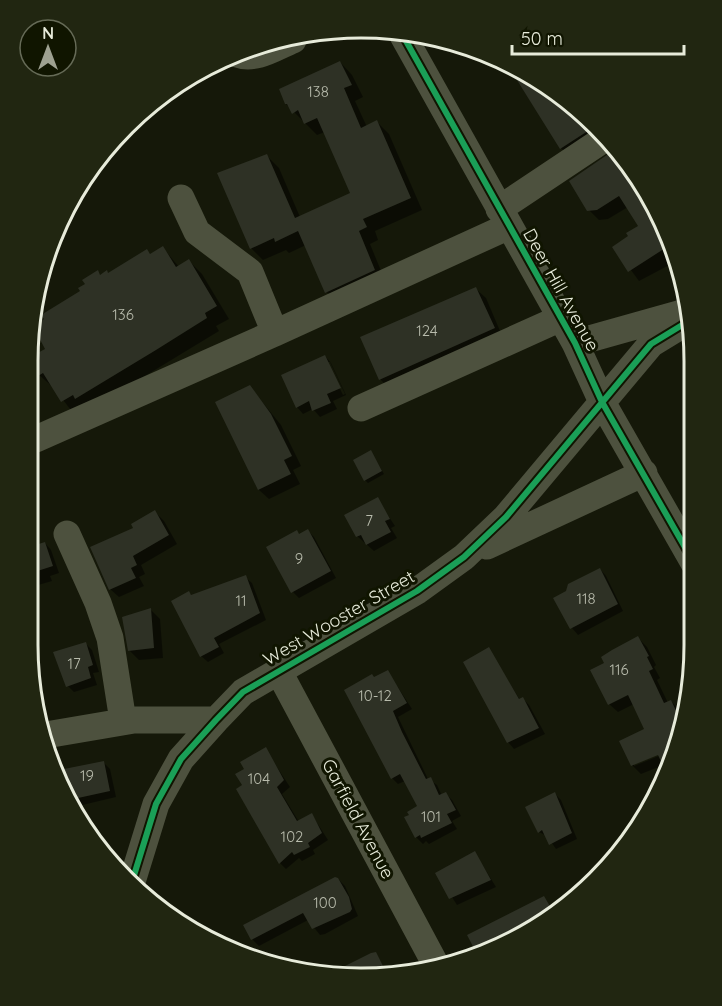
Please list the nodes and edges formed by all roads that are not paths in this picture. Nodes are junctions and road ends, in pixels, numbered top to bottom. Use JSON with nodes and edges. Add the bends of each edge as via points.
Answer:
{"nodes":[{"id":1,"x":405,"y":40,"type":"edge"},
{"id":2,"x":600,"y":143,"type":"edge"},
{"id":3,"x":181,"y":198,"type":"dead end"},
{"id":4,"x":504,"y":218,"type":"junction"},
{"id":5,"x":681,"y":313,"type":"edge"},
{"id":6,"x":561,"y":318,"type":"junction"},
{"id":7,"x":683,"y":325,"type":"edge"},
{"id":8,"x":275,"y":333,"type":"junction"},
{"id":9,"x":575,"y":343,"type":"junction"},
{"id":10,"x":602,"y":402,"type":"junction"},
{"id":11,"x":361,"y":408,"type":"dead end"},
{"id":12,"x":38,"y":438,"type":"edge"},
{"id":13,"x":644,"y":473,"type":"junction"},
{"id":14,"x":67,"y":534,"type":"dead end"},
{"id":15,"x":684,"y":545,"type":"edge"},
{"id":16,"x":464,"y":556,"type":"junction"},
{"id":17,"x":278,"y":670,"type":"junction"},
{"id":18,"x":216,"y":720,"type":"junction"},
{"id":19,"x":123,"y":722,"type":"junction"},
{"id":20,"x":51,"y":734,"type":"edge"},
{"id":21,"x":134,"y":876,"type":"edge"},
{"id":22,"x":434,"y":960,"type":"edge"}],
"edges":[{"from":1,"to":4,"type":"street","name":"Deer Hill Avenue"},
{"from":2,"to":4,"type":"street"},
{"from":3,"to":8,"type":"street","via":[[197,232],[250,272]]},
{"from":4,"to":6,"type":"street","name":"Deer Hill Avenue"},
{"from":4,"to":8,"type":"street"},
{"from":5,"to":9,"type":"street"},
{"from":6,"to":9,"type":"street","name":"Deer Hill Avenue"},
{"from":6,"to":11,"type":"street"},
{"from":7,"to":10,"type":"street","name":"West Wooster Street","via":[[651,344]]},
{"from":8,"to":12,"type":"street"},
{"from":9,"to":10,"type":"street","name":"Deer Hill Avenue"},
{"from":10,"to":13,"type":"street","name":"Deer Hill Avenue"},
{"from":10,"to":16,"type":"street","name":"West Wooster Street","via":[[506,517]]},
{"from":13,"to":15,"type":"street","name":"Deer Hill Avenue"},
{"from":13,"to":16,"type":"street","name":"West Wooster Street"},
{"from":14,"to":19,"type":"street","via":[[110,638]]},
{"from":16,"to":17,"type":"street","name":"West Wooster Street","via":[[417,591]]},
{"from":17,"to":18,"type":"street","name":"West Wooster Street","via":[[243,692]]},
{"from":17,"to":22,"type":"street","name":"Garfield Avenue"},
{"from":18,"to":19,"type":"street"},
{"from":18,"to":21,"type":"street","name":"West Wooster Street","via":[[181,759],[156,804]]},
{"from":19,"to":20,"type":"street"}]}
